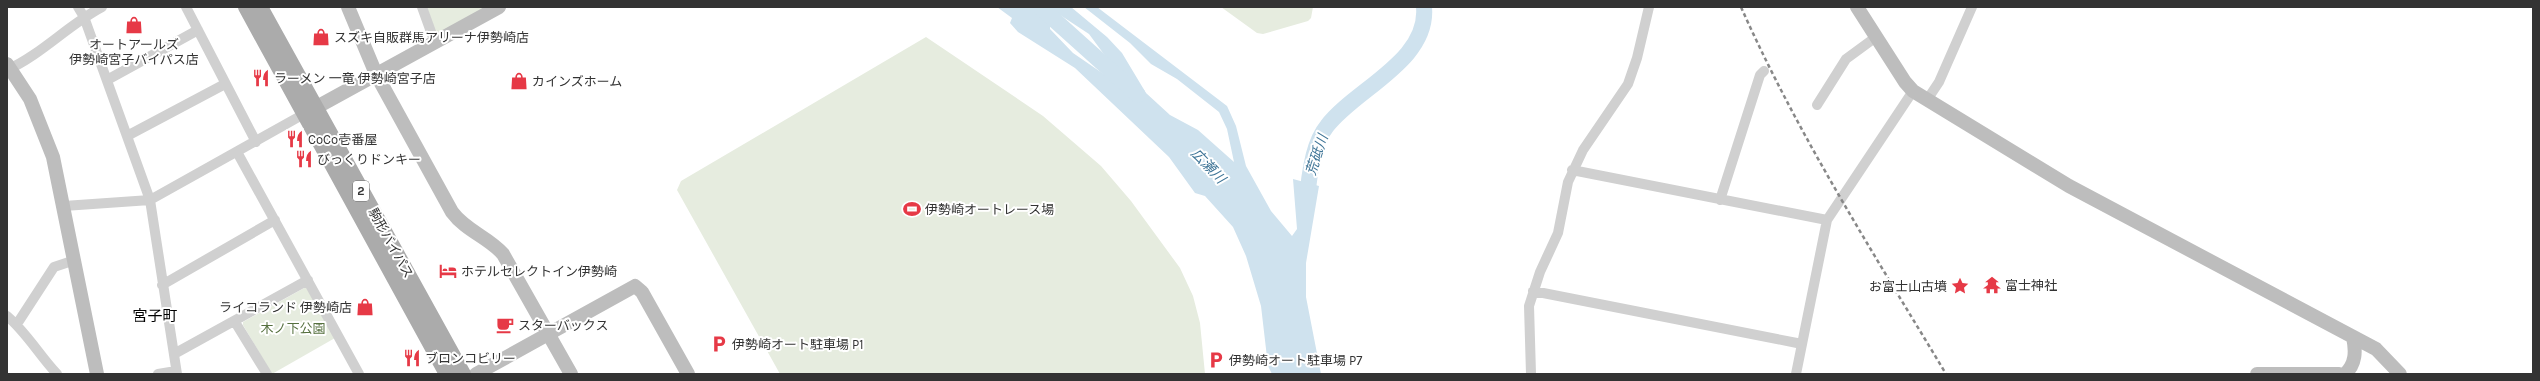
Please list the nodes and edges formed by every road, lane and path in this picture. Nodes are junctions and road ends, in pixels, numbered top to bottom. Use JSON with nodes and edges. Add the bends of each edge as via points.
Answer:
{"nodes":[{"id":1,"x":78,"y":7,"type":"edge"},
{"id":2,"x":102,"y":7,"type":"edge"},
{"id":3,"x":186,"y":7,"type":"edge"},
{"id":4,"x":246,"y":7,"type":"edge"},
{"id":5,"x":260,"y":7,"type":"edge"},
{"id":6,"x":348,"y":7,"type":"edge"},
{"id":7,"x":422,"y":7,"type":"edge"},
{"id":8,"x":499,"y":7,"type":"edge"},
{"id":9,"x":1649,"y":7,"type":"edge"},
{"id":10,"x":1857,"y":7,"type":"edge"},
{"id":11,"x":1972,"y":7,"type":"edge"},
{"id":12,"x":84,"y":16,"type":"junction"},
{"id":13,"x":198,"y":30,"type":"junction"},
{"id":14,"x":1876,"y":36,"type":"junction"},
{"id":15,"x":435,"y":43,"type":"junction"},
{"id":16,"x":8,"y":67,"type":"edge"},
{"id":17,"x":1764,"y":71,"type":"dead end"},
{"id":18,"x":376,"y":74,"type":"junction"},
{"id":19,"x":107,"y":80,"type":"junction"},
{"id":20,"x":225,"y":84,"type":"junction"},
{"id":21,"x":1913,"y":91,"type":"junction"},
{"id":22,"x":1927,"y":100,"type":"junction"},
{"id":23,"x":1817,"y":105,"type":"dead end"},
{"id":24,"x":310,"y":111,"type":"junction"},
{"id":25,"x":127,"y":136,"type":"junction"},
{"id":26,"x":256,"y":142,"type":"junction"},
{"id":27,"x":237,"y":152,"type":"junction"},
{"id":28,"x":1572,"y":170,"type":"junction"},
{"id":29,"x":150,"y":200,"type":"junction"},
{"id":30,"x":1720,"y":200,"type":"junction"},
{"id":31,"x":64,"y":206,"type":"junction"},
{"id":32,"x":275,"y":220,"type":"junction"},
{"id":33,"x":1827,"y":220,"type":"junction"},
{"id":34,"x":75,"y":260,"type":"junction"},
{"id":35,"x":308,"y":280,"type":"junction"},
{"id":36,"x":162,"y":285,"type":"junction"},
{"id":37,"x":1533,"y":291,"type":"junction"},
{"id":38,"x":7,"y":316,"type":"edge"},
{"id":39,"x":235,"y":322,"type":"junction"},
{"id":40,"x":17,"y":324,"type":"junction"},
{"id":41,"x":549,"y":333,"type":"junction"},
{"id":42,"x":2353,"y":337,"type":"junction"},
{"id":43,"x":1802,"y":344,"type":"junction"},
{"id":44,"x":174,"y":354,"type":"junction"},
{"id":45,"x":176,"y":372,"type":"edge"},
{"id":46,"x":57,"y":374,"type":"edge"},
{"id":47,"x":97,"y":374,"type":"edge"},
{"id":48,"x":158,"y":374,"type":"edge"},
{"id":49,"x":267,"y":374,"type":"edge"},
{"id":50,"x":359,"y":374,"type":"edge"},
{"id":51,"x":447,"y":374,"type":"edge"},
{"id":52,"x":463,"y":374,"type":"edge"},
{"id":53,"x":476,"y":374,"type":"edge"},
{"id":54,"x":571,"y":374,"type":"edge"},
{"id":55,"x":688,"y":374,"type":"edge"},
{"id":56,"x":1531,"y":374,"type":"edge"},
{"id":57,"x":1796,"y":374,"type":"edge"},
{"id":58,"x":2257,"y":374,"type":"edge"},
{"id":59,"x":2339,"y":374,"type":"edge"},
{"id":60,"x":2345,"y":374,"type":"edge"},
{"id":61,"x":2400,"y":374,"type":"edge"}],
"edges":[{"from":1,"to":12,"type":"street"},
{"from":2,"to":12,"type":"street"},
{"from":3,"to":13,"type":"street"},
{"from":4,"to":24,"type":"main road","name":"駒形バイパス","number":"2"},
{"from":5,"to":24,"type":"main road","name":"駒形バイパス","number":"2"},
{"from":6,"to":18,"type":"street"},
{"from":7,"to":15,"type":"street"},
{"from":8,"to":15,"type":"street"},
{"from":9,"to":28,"type":"street","via":[[1628,84],[1582,150]]},
{"from":10,"to":14,"type":"street"},
{"from":11,"to":22,"type":"street","via":[[1939,82]]},
{"from":12,"to":16,"type":"street","via":[[24,62]]},
{"from":12,"to":19,"type":"street"},
{"from":13,"to":19,"type":"street"},
{"from":13,"to":20,"type":"street"},
{"from":14,"to":21,"type":"street","via":[[1904,82]]},
{"from":14,"to":23,"type":"street","via":[[1846,58]]},
{"from":15,"to":18,"type":"street"},
{"from":16,"to":31,"type":"street","via":[[30,99],[47,138]]},
{"from":17,"to":30,"type":"street","via":[[1760,75]]},
{"from":18,"to":24,"type":"street"},
{"from":18,"to":41,"type":"street","via":[[452,212],[465,227],[492,243],[503,254]]},
{"from":19,"to":25,"type":"street"},
{"from":20,"to":25,"type":"street"},
{"from":20,"to":26,"type":"street"},
{"from":21,"to":22,"type":"street"},
{"from":21,"to":33,"type":"street"},
{"from":22,"to":42,"type":"street","via":[[2076,190]]},
{"from":24,"to":26,"type":"street"},
{"from":24,"to":51,"type":"main road","name":"駒形バイパス","number":"2"},
{"from":24,"to":52,"type":"main road","name":"駒形バイパス","number":"2"},
{"from":25,"to":29,"type":"street"},
{"from":26,"to":27,"type":"street"},
{"from":27,"to":29,"type":"street"},
{"from":27,"to":32,"type":"street"},
{"from":28,"to":30,"type":"street"},
{"from":28,"to":37,"type":"street","via":[[1558,233]]},
{"from":29,"to":31,"type":"street"},
{"from":29,"to":36,"type":"street"},
{"from":30,"to":33,"type":"street"},
{"from":31,"to":34,"type":"street"},
{"from":32,"to":35,"type":"street"},
{"from":32,"to":36,"type":"street"},
{"from":33,"to":43,"type":"street"},
{"from":34,"to":40,"type":"street","via":[[54,267]]},
{"from":34,"to":47,"type":"street"},
{"from":35,"to":39,"type":"street"},
{"from":35,"to":50,"type":"street"},
{"from":36,"to":44,"type":"street"},
{"from":37,"to":43,"type":"street"},
{"from":37,"to":56,"type":"street","via":[[1528,317]]},
{"from":38,"to":40,"type":"street"},
{"from":39,"to":44,"type":"street"},
{"from":39,"to":49,"type":"street"},
{"from":40,"to":46,"type":"street"},
{"from":41,"to":53,"type":"street"},
{"from":41,"to":54,"type":"street"},
{"from":41,"to":55,"type":"street","via":[[635,286],[642,292]]},
{"from":42,"to":60,"type":"street","via":[[2354,362]]},
{"from":42,"to":61,"type":"street","via":[[2376,349]]},
{"from":43,"to":57,"type":"street"},
{"from":44,"to":45,"type":"street"},
{"from":45,"to":48,"type":"street"},
{"from":58,"to":59,"type":"street"}]}
